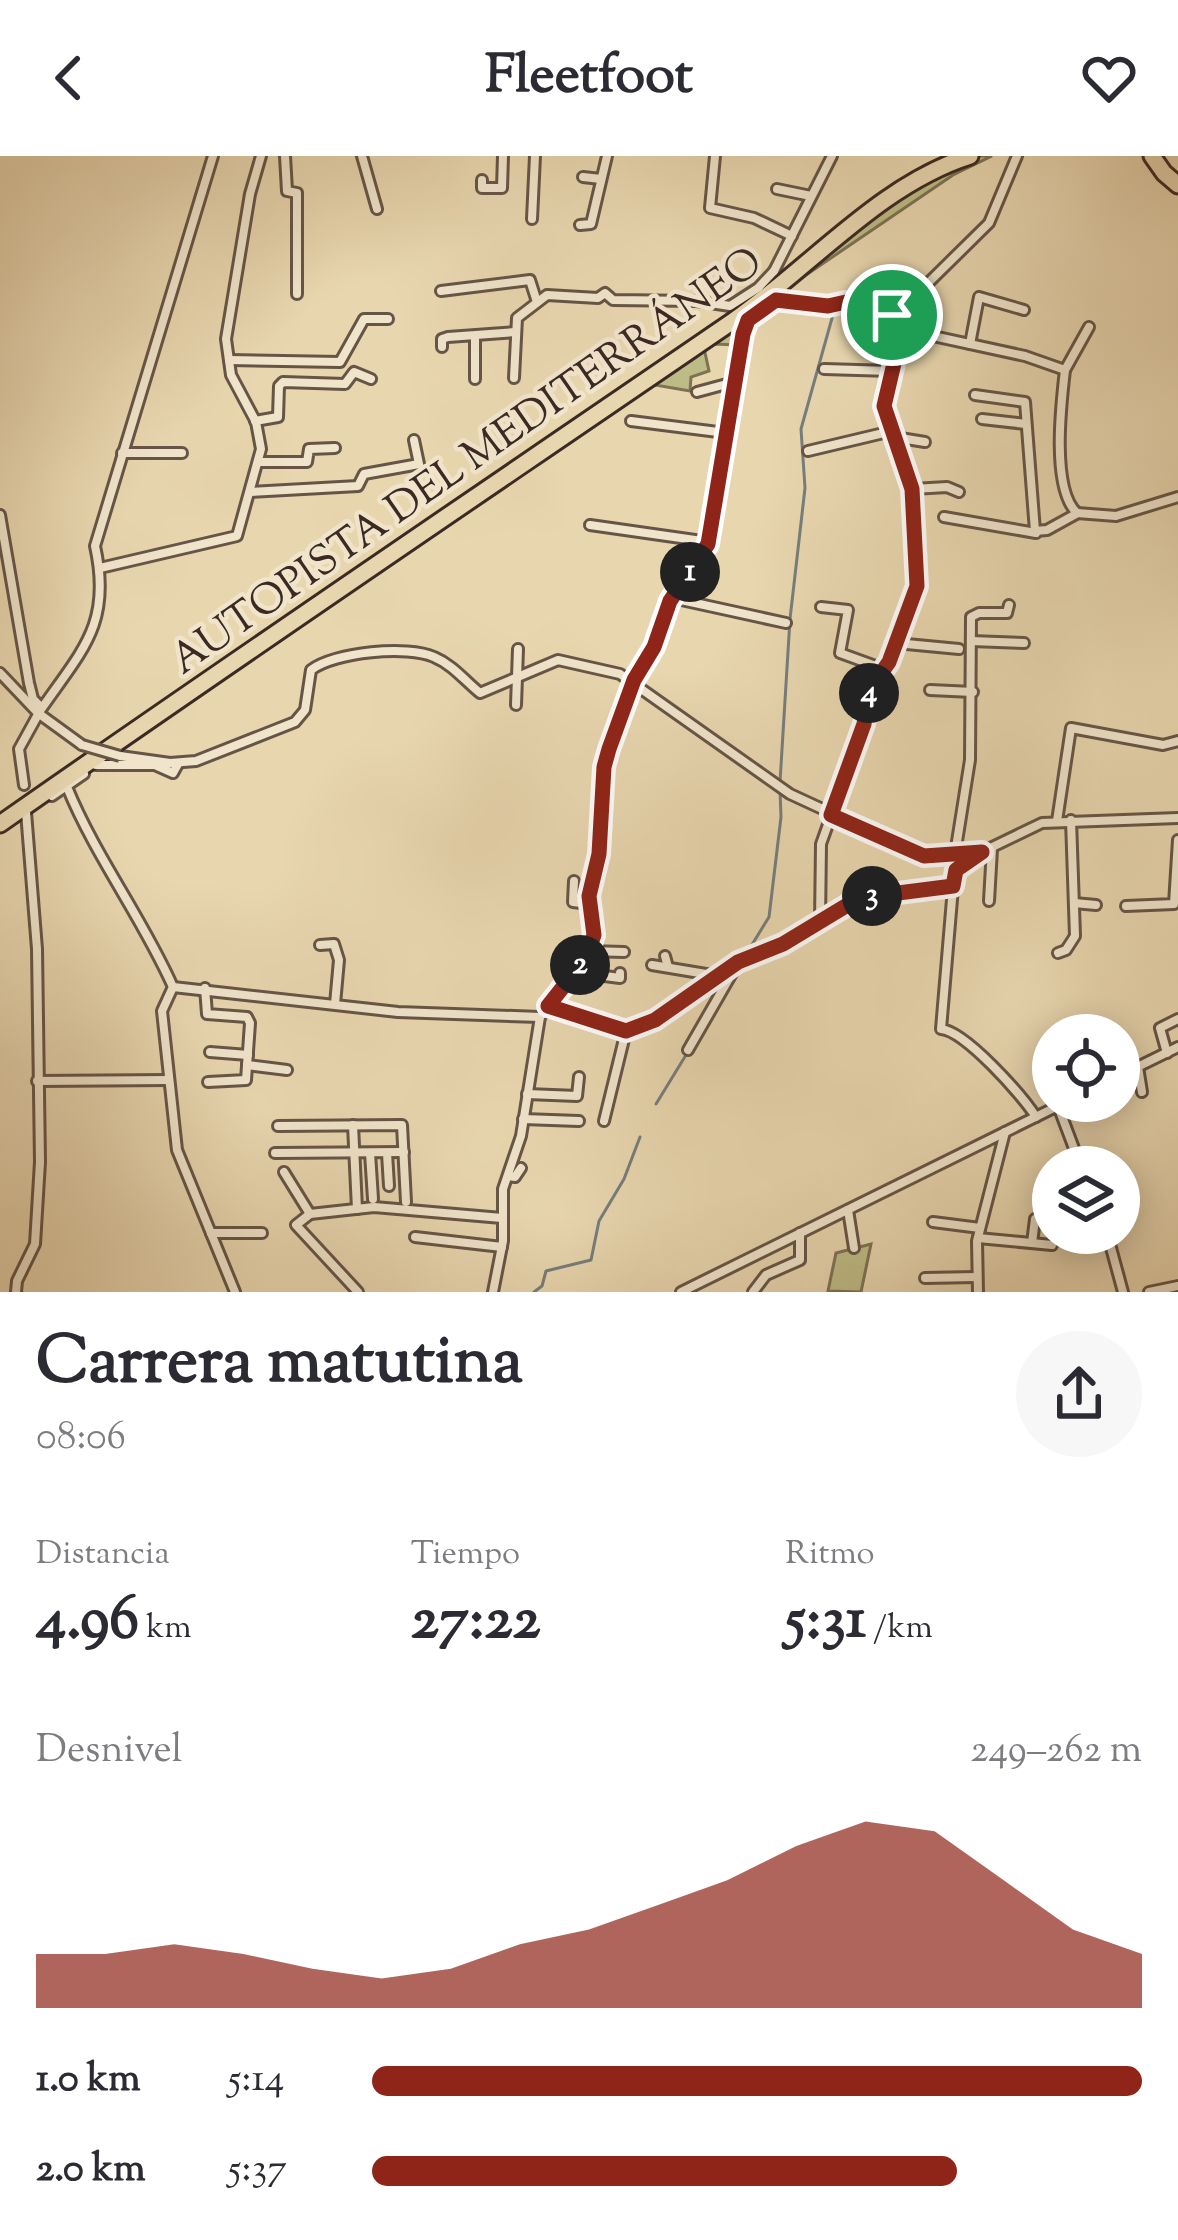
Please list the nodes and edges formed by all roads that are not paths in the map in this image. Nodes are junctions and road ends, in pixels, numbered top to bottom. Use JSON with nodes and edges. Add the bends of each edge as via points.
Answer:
{"nodes":[{"id":1,"x":213,"y":156,"type":"edge"},
{"id":2,"x":261,"y":156,"type":"edge"},
{"id":3,"x":286,"y":156,"type":"edge"},
{"id":4,"x":362,"y":156,"type":"edge"},
{"id":5,"x":503,"y":156,"type":"edge"},
{"id":6,"x":535,"y":156,"type":"edge"},
{"id":7,"x":607,"y":156,"type":"edge"},
{"id":8,"x":715,"y":156,"type":"edge"},
{"id":9,"x":832,"y":156,"type":"edge"},
{"id":10,"x":946,"y":156,"type":"edge"},
{"id":11,"x":970,"y":156,"type":"edge"},
{"id":12,"x":1017,"y":156,"type":"edge"},
{"id":13,"x":583,"y":177,"type":"dead end"},
{"id":14,"x":601,"y":179,"type":"junction"},
{"id":15,"x":482,"y":180,"type":"dead end"},
{"id":16,"x":777,"y":189,"type":"dead end"},
{"id":17,"x":812,"y":196,"type":"junction"},
{"id":18,"x":377,"y":209,"type":"dead end"},
{"id":19,"x":532,"y":219,"type":"dead end"},
{"id":20,"x":580,"y":225,"type":"dead end"},
{"id":21,"x":792,"y":236,"type":"junction"},
{"id":22,"x":774,"y":271,"type":"junction"},
{"id":23,"x":769,"y":283,"type":"dead end"},
{"id":24,"x":441,"y":291,"type":"dead end"},
{"id":25,"x":297,"y":294,"type":"dead end"},
{"id":26,"x":537,"y":302,"type":"junction"},
{"id":27,"x":1024,"y":310,"type":"dead end"},
{"id":28,"x":388,"y":319,"type":"dead end"},
{"id":29,"x":903,"y":325,"type":"junction"},
{"id":30,"x":1089,"y":327,"type":"dead end"},
{"id":31,"x":517,"y":330,"type":"junction"},
{"id":32,"x":476,"y":336,"type":"junction"},
{"id":33,"x":970,"y":344,"type":"junction"},
{"id":34,"x":442,"y":347,"type":"dead end"},
{"id":35,"x":849,"y":357,"type":"dead end"},
{"id":36,"x":229,"y":360,"type":"junction"},
{"id":37,"x":824,"y":369,"type":"dead end"},
{"id":38,"x":846,"y":370,"type":"junction"},
{"id":39,"x":1065,"y":370,"type":"junction"},
{"id":40,"x":891,"y":371,"type":"junction"},
{"id":41,"x":514,"y":378,"type":"dead end"},
{"id":42,"x":371,"y":379,"type":"dead end"},
{"id":43,"x":475,"y":379,"type":"dead end"},
{"id":44,"x":734,"y":382,"type":"junction"},
{"id":45,"x":697,"y":392,"type":"dead end"},
{"id":46,"x":975,"y":395,"type":"dead end"},
{"id":47,"x":982,"y":419,"type":"dead end"},
{"id":48,"x":255,"y":421,"type":"junction"},
{"id":49,"x":631,"y":421,"type":"dead end"},
{"id":50,"x":1027,"y":424,"type":"junction"},
{"id":51,"x":726,"y":434,"type":"junction"},
{"id":52,"x":893,"y":434,"type":"junction"},
{"id":53,"x":414,"y":440,"type":"dead end"},
{"id":54,"x":925,"y":442,"type":"dead end"},
{"id":55,"x":335,"y":448,"type":"dead end"},
{"id":56,"x":808,"y":451,"type":"dead end"},
{"id":57,"x":122,"y":453,"type":"junction"},
{"id":58,"x":182,"y":453,"type":"dead end"},
{"id":59,"x":259,"y":462,"type":"junction"},
{"id":60,"x":912,"y":489,"type":"junction"},
{"id":61,"x":250,"y":492,"type":"junction"},
{"id":62,"x":959,"y":492,"type":"dead end"},
{"id":63,"x":1178,"y":496,"type":"edge"},
{"id":64,"x":1077,"y":513,"type":"junction"},
{"id":65,"x":0,"y":515,"type":"edge"},
{"id":66,"x":944,"y":517,"type":"dead end"},
{"id":67,"x":590,"y":525,"type":"dead end"},
{"id":68,"x":1037,"y":533,"type":"junction"},
{"id":69,"x":709,"y":542,"type":"junction"},
{"id":70,"x":100,"y":568,"type":"junction"},
{"id":71,"x":672,"y":598,"type":"junction"},
{"id":72,"x":1010,"y":605,"type":"dead end"},
{"id":73,"x":821,"y":607,"type":"dead end"},
{"id":74,"x":786,"y":623,"type":"dead end"},
{"id":75,"x":971,"y":641,"type":"junction"},
{"id":76,"x":896,"y":643,"type":"junction"},
{"id":77,"x":1024,"y":643,"type":"dead end"},
{"id":78,"x":518,"y":649,"type":"dead end"},
{"id":79,"x":959,"y":649,"type":"dead end"},
{"id":80,"x":884,"y":668,"type":"junction"},
{"id":81,"x":0,"y":673,"type":"edge"},
{"id":82,"x":517,"y":679,"type":"junction"},
{"id":83,"x":634,"y":680,"type":"junction"},
{"id":84,"x":930,"y":691,"type":"dead end"},
{"id":85,"x":973,"y":692,"type":"junction"},
{"id":86,"x":517,"y":705,"type":"dead end"},
{"id":87,"x":40,"y":710,"type":"junction"},
{"id":88,"x":1178,"y":741,"type":"edge"},
{"id":89,"x":178,"y":764,"type":"junction"},
{"id":90,"x":24,"y":785,"type":"dead end"},
{"id":91,"x":67,"y":788,"type":"junction"},
{"id":92,"x":26,"y":812,"type":"junction"},
{"id":93,"x":831,"y":815,"type":"junction"},
{"id":94,"x":1178,"y":818,"type":"edge"},
{"id":95,"x":1071,"y":820,"type":"junction"},
{"id":96,"x":1057,"y":821,"type":"junction"},
{"id":97,"x":0,"y":823,"type":"edge"},
{"id":98,"x":1178,"y":840,"type":"edge"},
{"id":99,"x":987,"y":850,"type":"junction"},
{"id":100,"x":955,"y":854,"type":"junction"},
{"id":101,"x":574,"y":881,"type":"dead end"},
{"id":102,"x":953,"y":886,"type":"junction"},
{"id":103,"x":989,"y":901,"type":"dead end"},
{"id":104,"x":1074,"y":903,"type":"junction"},
{"id":105,"x":589,"y":904,"type":"junction"},
{"id":106,"x":1096,"y":905,"type":"dead end"},
{"id":107,"x":1126,"y":906,"type":"dead end"},
{"id":108,"x":820,"y":922,"type":"junction"},
{"id":109,"x":320,"y":945,"type":"dead end"},
{"id":110,"x":589,"y":951,"type":"junction"},
{"id":111,"x":624,"y":952,"type":"dead end"},
{"id":112,"x":1058,"y":953,"type":"dead end"},
{"id":113,"x":665,"y":956,"type":"dead end"},
{"id":114,"x":738,"y":962,"type":"junction"},
{"id":115,"x":652,"y":965,"type":"dead end"},
{"id":116,"x":668,"y":967,"type":"junction"},
{"id":117,"x":574,"y":972,"type":"junction"},
{"id":118,"x":620,"y":973,"type":"dead end"},
{"id":119,"x":719,"y":978,"type":"junction"},
{"id":120,"x":173,"y":986,"type":"junction"},
{"id":121,"x":206,"y":988,"type":"junction"},
{"id":122,"x":335,"y":1004,"type":"junction"},
{"id":123,"x":548,"y":1006,"type":"junction"},
{"id":124,"x":540,"y":1017,"type":"junction"},
{"id":125,"x":1178,"y":1019,"type":"edge"},
{"id":126,"x":626,"y":1031,"type":"junction"},
{"id":127,"x":1178,"y":1047,"type":"edge"},
{"id":128,"x":688,"y":1049,"type":"dead end"},
{"id":129,"x":210,"y":1052,"type":"dead end"},
{"id":130,"x":1167,"y":1052,"type":"junction"},
{"id":131,"x":247,"y":1060,"type":"junction"},
{"id":132,"x":1140,"y":1065,"type":"edge"},
{"id":133,"x":287,"y":1070,"type":"dead end"},
{"id":134,"x":579,"y":1077,"type":"dead end"},
{"id":135,"x":1140,"y":1079,"type":"edge"},
{"id":136,"x":169,"y":1080,"type":"junction"},
{"id":137,"x":37,"y":1081,"type":"junction"},
{"id":138,"x":208,"y":1082,"type":"dead end"},
{"id":139,"x":1142,"y":1092,"type":"dead end"},
{"id":140,"x":527,"y":1094,"type":"junction"},
{"id":141,"x":1032,"y":1112,"type":"edge"},
{"id":142,"x":524,"y":1119,"type":"junction"},
{"id":143,"x":1032,"y":1119,"type":"edge"},
{"id":144,"x":579,"y":1120,"type":"dead end"},
{"id":145,"x":604,"y":1121,"type":"dead end"},
{"id":146,"x":353,"y":1125,"type":"junction"},
{"id":147,"x":278,"y":1126,"type":"dead end"},
{"id":148,"x":1005,"y":1132,"type":"junction"},
{"id":149,"x":404,"y":1152,"type":"junction"},
{"id":150,"x":275,"y":1153,"type":"dead end"},
{"id":151,"x":354,"y":1153,"type":"junction"},
{"id":152,"x":370,"y":1153,"type":"junction"},
{"id":153,"x":387,"y":1153,"type":"junction"},
{"id":154,"x":521,"y":1168,"type":"dead end"},
{"id":155,"x":284,"y":1172,"type":"dead end"},
{"id":156,"x":508,"y":1176,"type":"junction"},
{"id":157,"x":389,"y":1186,"type":"dead end"},
{"id":158,"x":373,"y":1199,"type":"dead end"},
{"id":159,"x":406,"y":1202,"type":"dead end"},
{"id":160,"x":357,"y":1209,"type":"junction"},
{"id":161,"x":848,"y":1210,"type":"junction"},
{"id":162,"x":310,"y":1214,"type":"junction"},
{"id":163,"x":502,"y":1218,"type":"junction"},
{"id":164,"x":934,"y":1222,"type":"dead end"},
{"id":165,"x":213,"y":1233,"type":"junction"},
{"id":166,"x":262,"y":1233,"type":"dead end"},
{"id":167,"x":800,"y":1233,"type":"junction"},
{"id":168,"x":979,"y":1233,"type":"junction"},
{"id":169,"x":415,"y":1237,"type":"dead end"},
{"id":170,"x":1032,"y":1243,"type":"edge"},
{"id":171,"x":502,"y":1247,"type":"junction"},
{"id":172,"x":854,"y":1248,"type":"dead end"},
{"id":173,"x":1113,"y":1254,"type":"edge"},
{"id":174,"x":976,"y":1277,"type":"junction"},
{"id":175,"x":925,"y":1278,"type":"dead end"},
{"id":176,"x":1178,"y":1286,"type":"edge"},
{"id":177,"x":16,"y":1292,"type":"edge"},
{"id":178,"x":235,"y":1292,"type":"edge"},
{"id":179,"x":358,"y":1292,"type":"edge"},
{"id":180,"x":493,"y":1292,"type":"edge"},
{"id":181,"x":681,"y":1292,"type":"edge"},
{"id":182,"x":753,"y":1292,"type":"edge"},
{"id":183,"x":979,"y":1292,"type":"edge"},
{"id":184,"x":1123,"y":1292,"type":"edge"},
{"id":185,"x":1149,"y":1292,"type":"edge"}],
"edges":[{"from":1,"to":57,"type":"street"},
{"from":2,"to":36,"type":"street","via":[[228,314]]},
{"from":3,"to":25,"type":"street","via":[[287,190],[297,194]]},
{"from":4,"to":18,"type":"street"},
{"from":5,"to":15,"type":"street","via":[[502,188],[482,188]]},
{"from":6,"to":19,"type":"street"},
{"from":7,"to":14,"type":"street"},
{"from":8,"to":21,"type":"street","via":[[710,208]]},
{"from":9,"to":17,"type":"street"},
{"from":10,"to":97,"type":"highway","name":"AUTOPISTA DEL MEDITERRÁNEO","via":[[875,200],[741,308]]},
{"from":11,"to":97,"type":"highway","name":"AUTOPISTA DEL MEDITERRÁNEO","via":[[899,190],[755,305]]},
{"from":12,"to":29,"type":"street","via":[[989,223],[920,292]]},
{"from":13,"to":14,"type":"street"},
{"from":14,"to":20,"type":"street","via":[[591,224]]},
{"from":16,"to":17,"type":"street"},
{"from":17,"to":21,"type":"street"},
{"from":21,"to":22,"type":"street"},
{"from":22,"to":23,"type":"street"},
{"from":22,"to":26,"type":"street","via":[[730,306],[613,300],[604,293],[552,293]]},
{"from":24,"to":26,"type":"street","via":[[530,280]]},
{"from":26,"to":31,"type":"street","via":[[519,314]]},
{"from":27,"to":33,"type":"street","via":[[979,297]]},
{"from":28,"to":36,"type":"street","via":[[364,320],[340,362]]},
{"from":29,"to":33,"type":"street"},
{"from":29,"to":40,"type":"street"},
{"from":29,"to":44,"type":"street","via":[[846,302],[776,300],[750,317]]},
{"from":30,"to":39,"type":"street"},
{"from":31,"to":32,"type":"street"},
{"from":31,"to":41,"type":"street"},
{"from":32,"to":34,"type":"street","via":[[442,339]]},
{"from":32,"to":43,"type":"street"},
{"from":33,"to":39,"type":"street"},
{"from":35,"to":38,"type":"street"},
{"from":36,"to":48,"type":"street"},
{"from":37,"to":38,"type":"street"},
{"from":38,"to":40,"type":"street"},
{"from":39,"to":64,"type":"street","via":[[1060,463]]},
{"from":40,"to":52,"type":"street","via":[[884,406]]},
{"from":42,"to":48,"type":"street","via":[[354,372],[346,384],[283,382],[278,417]]},
{"from":44,"to":45,"type":"street"},
{"from":44,"to":51,"type":"street"},
{"from":46,"to":50,"type":"street","via":[[1024,403]]},
{"from":47,"to":50,"type":"street"},
{"from":48,"to":59,"type":"street"},
{"from":49,"to":51,"type":"street"},
{"from":50,"to":68,"type":"street"},
{"from":51,"to":69,"type":"street"},
{"from":52,"to":54,"type":"street"},
{"from":52,"to":56,"type":"street"},
{"from":52,"to":60,"type":"street"},
{"from":53,"to":61,"type":"street","via":[[419,464],[364,474],[358,486]]},
{"from":55,"to":59,"type":"street","via":[[309,449],[307,462]]},
{"from":57,"to":58,"type":"street"},
{"from":57,"to":70,"type":"street","via":[[95,546]]},
{"from":59,"to":61,"type":"street"},
{"from":60,"to":62,"type":"street"},
{"from":60,"to":76,"type":"street","via":[[917,586]]},
{"from":61,"to":70,"type":"street","via":[[233,539]]},
{"from":63,"to":64,"type":"street","via":[[1116,516]]},
{"from":64,"to":68,"type":"street"},
{"from":65,"to":87,"type":"street"},
{"from":66,"to":68,"type":"street"},
{"from":67,"to":69,"type":"street"},
{"from":69,"to":71,"type":"street"},
{"from":70,"to":87,"type":"street","via":[[89,643]]},
{"from":71,"to":74,"type":"street"},
{"from":71,"to":83,"type":"street"},
{"from":72,"to":75,"type":"street","via":[[1007,614],[971,617]]},
{"from":73,"to":80,"type":"street","via":[[848,610],[840,653]]},
{"from":75,"to":77,"type":"street"},
{"from":75,"to":85,"type":"street"},
{"from":76,"to":79,"type":"street"},
{"from":76,"to":80,"type":"street"},
{"from":78,"to":82,"type":"street"},
{"from":80,"to":93,"type":"street","via":[[870,689]]},
{"from":81,"to":87,"type":"street"},
{"from":82,"to":83,"type":"street","via":[[558,660]]},
{"from":82,"to":86,"type":"street"},
{"from":82,"to":89,"type":"street","via":[[480,693],[430,655],[348,655],[311,670],[299,720]]},
{"from":83,"to":93,"type":"street"},
{"from":83,"to":105,"type":"street","via":[[604,767]]},
{"from":84,"to":85,"type":"street"},
{"from":85,"to":100,"type":"street"},
{"from":87,"to":89,"type":"street","bridge":true,"via":[[82,745]]},
{"from":87,"to":90,"type":"street","via":[[19,749]]},
{"from":88,"to":96,"type":"street","via":[[1071,728]]},
{"from":89,"to":91,"type":"street","via":[[173,773],[104,762]]},
{"from":91,"to":92,"type":"street"},
{"from":91,"to":120,"type":"street"},
{"from":92,"to":97,"type":"street"},
{"from":92,"to":137,"type":"street"},
{"from":93,"to":100,"type":"street","via":[[924,856]]},
{"from":93,"to":108,"type":"street","via":[[821,844]]},
{"from":94,"to":95,"type":"street"},
{"from":95,"to":96,"type":"street"},
{"from":95,"to":104,"type":"street"},
{"from":96,"to":99,"type":"street"},
{"from":98,"to":107,"type":"street","via":[[1174,904]]},
{"from":99,"to":100,"type":"street"},
{"from":99,"to":102,"type":"street","via":[[956,870]]},
{"from":99,"to":103,"type":"street"},
{"from":101,"to":105,"type":"street","via":[[573,902]]},
{"from":102,"to":108,"type":"street","via":[[859,898]]},
{"from":102,"to":141,"type":"street","via":[[940,1029],[986,1060]]},
{"from":104,"to":106,"type":"street"},
{"from":104,"to":112,"type":"street","via":[[1075,936]]},
{"from":105,"to":110,"type":"street"},
{"from":108,"to":114,"type":"street"},
{"from":109,"to":122,"type":"street","via":[[334,944],[339,960]]},
{"from":110,"to":111,"type":"street"},
{"from":110,"to":117,"type":"street"},
{"from":113,"to":116,"type":"street"},
{"from":114,"to":119,"type":"street"},
{"from":114,"to":128,"type":"street"},
{"from":115,"to":116,"type":"street"},
{"from":116,"to":119,"type":"street"},
{"from":117,"to":118,"type":"street"},
{"from":117,"to":123,"type":"street"},
{"from":119,"to":126,"type":"street"},
{"from":120,"to":121,"type":"street"},
{"from":120,"to":136,"type":"street","via":[[162,1011]]},
{"from":121,"to":122,"type":"street"},
{"from":121,"to":131,"type":"street","via":[[207,1014],[249,1019]]},
{"from":122,"to":124,"type":"street"},
{"from":123,"to":124,"type":"street"},
{"from":123,"to":126,"type":"street"},
{"from":124,"to":140,"type":"street"},
{"from":125,"to":130,"type":"street","via":[[1160,1028]]},
{"from":126,"to":145,"type":"street"},
{"from":127,"to":130,"type":"street"},
{"from":129,"to":131,"type":"street"},
{"from":130,"to":132,"type":"street"},
{"from":131,"to":133,"type":"street"},
{"from":131,"to":138,"type":"street","via":[[244,1082]]},
{"from":134,"to":140,"type":"street","via":[[577,1096]]},
{"from":135,"to":139,"type":"street"},
{"from":136,"to":137,"type":"street"},
{"from":136,"to":165,"type":"street","via":[[177,1150]]},
{"from":137,"to":177,"type":"street","via":[[35,1244]]},
{"from":140,"to":142,"type":"street"},
{"from":142,"to":144,"type":"street"},
{"from":142,"to":156,"type":"street"},
{"from":143,"to":148,"type":"street"},
{"from":146,"to":147,"type":"street"},
{"from":146,"to":149,"type":"street","via":[[402,1125]]},
{"from":146,"to":151,"type":"street"},
{"from":148,"to":161,"type":"street"},
{"from":148,"to":168,"type":"street"},
{"from":149,"to":153,"type":"street"},
{"from":149,"to":159,"type":"street"},
{"from":150,"to":151,"type":"street"},
{"from":151,"to":152,"type":"street"},
{"from":151,"to":160,"type":"street"},
{"from":152,"to":153,"type":"street"},
{"from":152,"to":158,"type":"street"},
{"from":153,"to":157,"type":"street"},
{"from":154,"to":156,"type":"street"},
{"from":155,"to":162,"type":"street"},
{"from":156,"to":163,"type":"street"},
{"from":160,"to":162,"type":"street"},
{"from":160,"to":163,"type":"street"},
{"from":161,"to":167,"type":"street"},
{"from":161,"to":172,"type":"street"},
{"from":162,"to":179,"type":"street","via":[[296,1225]]},
{"from":163,"to":171,"type":"street"},
{"from":164,"to":168,"type":"street"},
{"from":165,"to":166,"type":"street"},
{"from":165,"to":178,"type":"street"},
{"from":167,"to":181,"type":"street"},
{"from":167,"to":182,"type":"street","via":[[800,1260],[766,1274]]},
{"from":168,"to":170,"type":"street"},
{"from":168,"to":174,"type":"street"},
{"from":169,"to":171,"type":"street"},
{"from":171,"to":180,"type":"street"},
{"from":173,"to":184,"type":"street"},
{"from":174,"to":175,"type":"street"},
{"from":174,"to":183,"type":"street"},
{"from":176,"to":185,"type":"street"}]}
